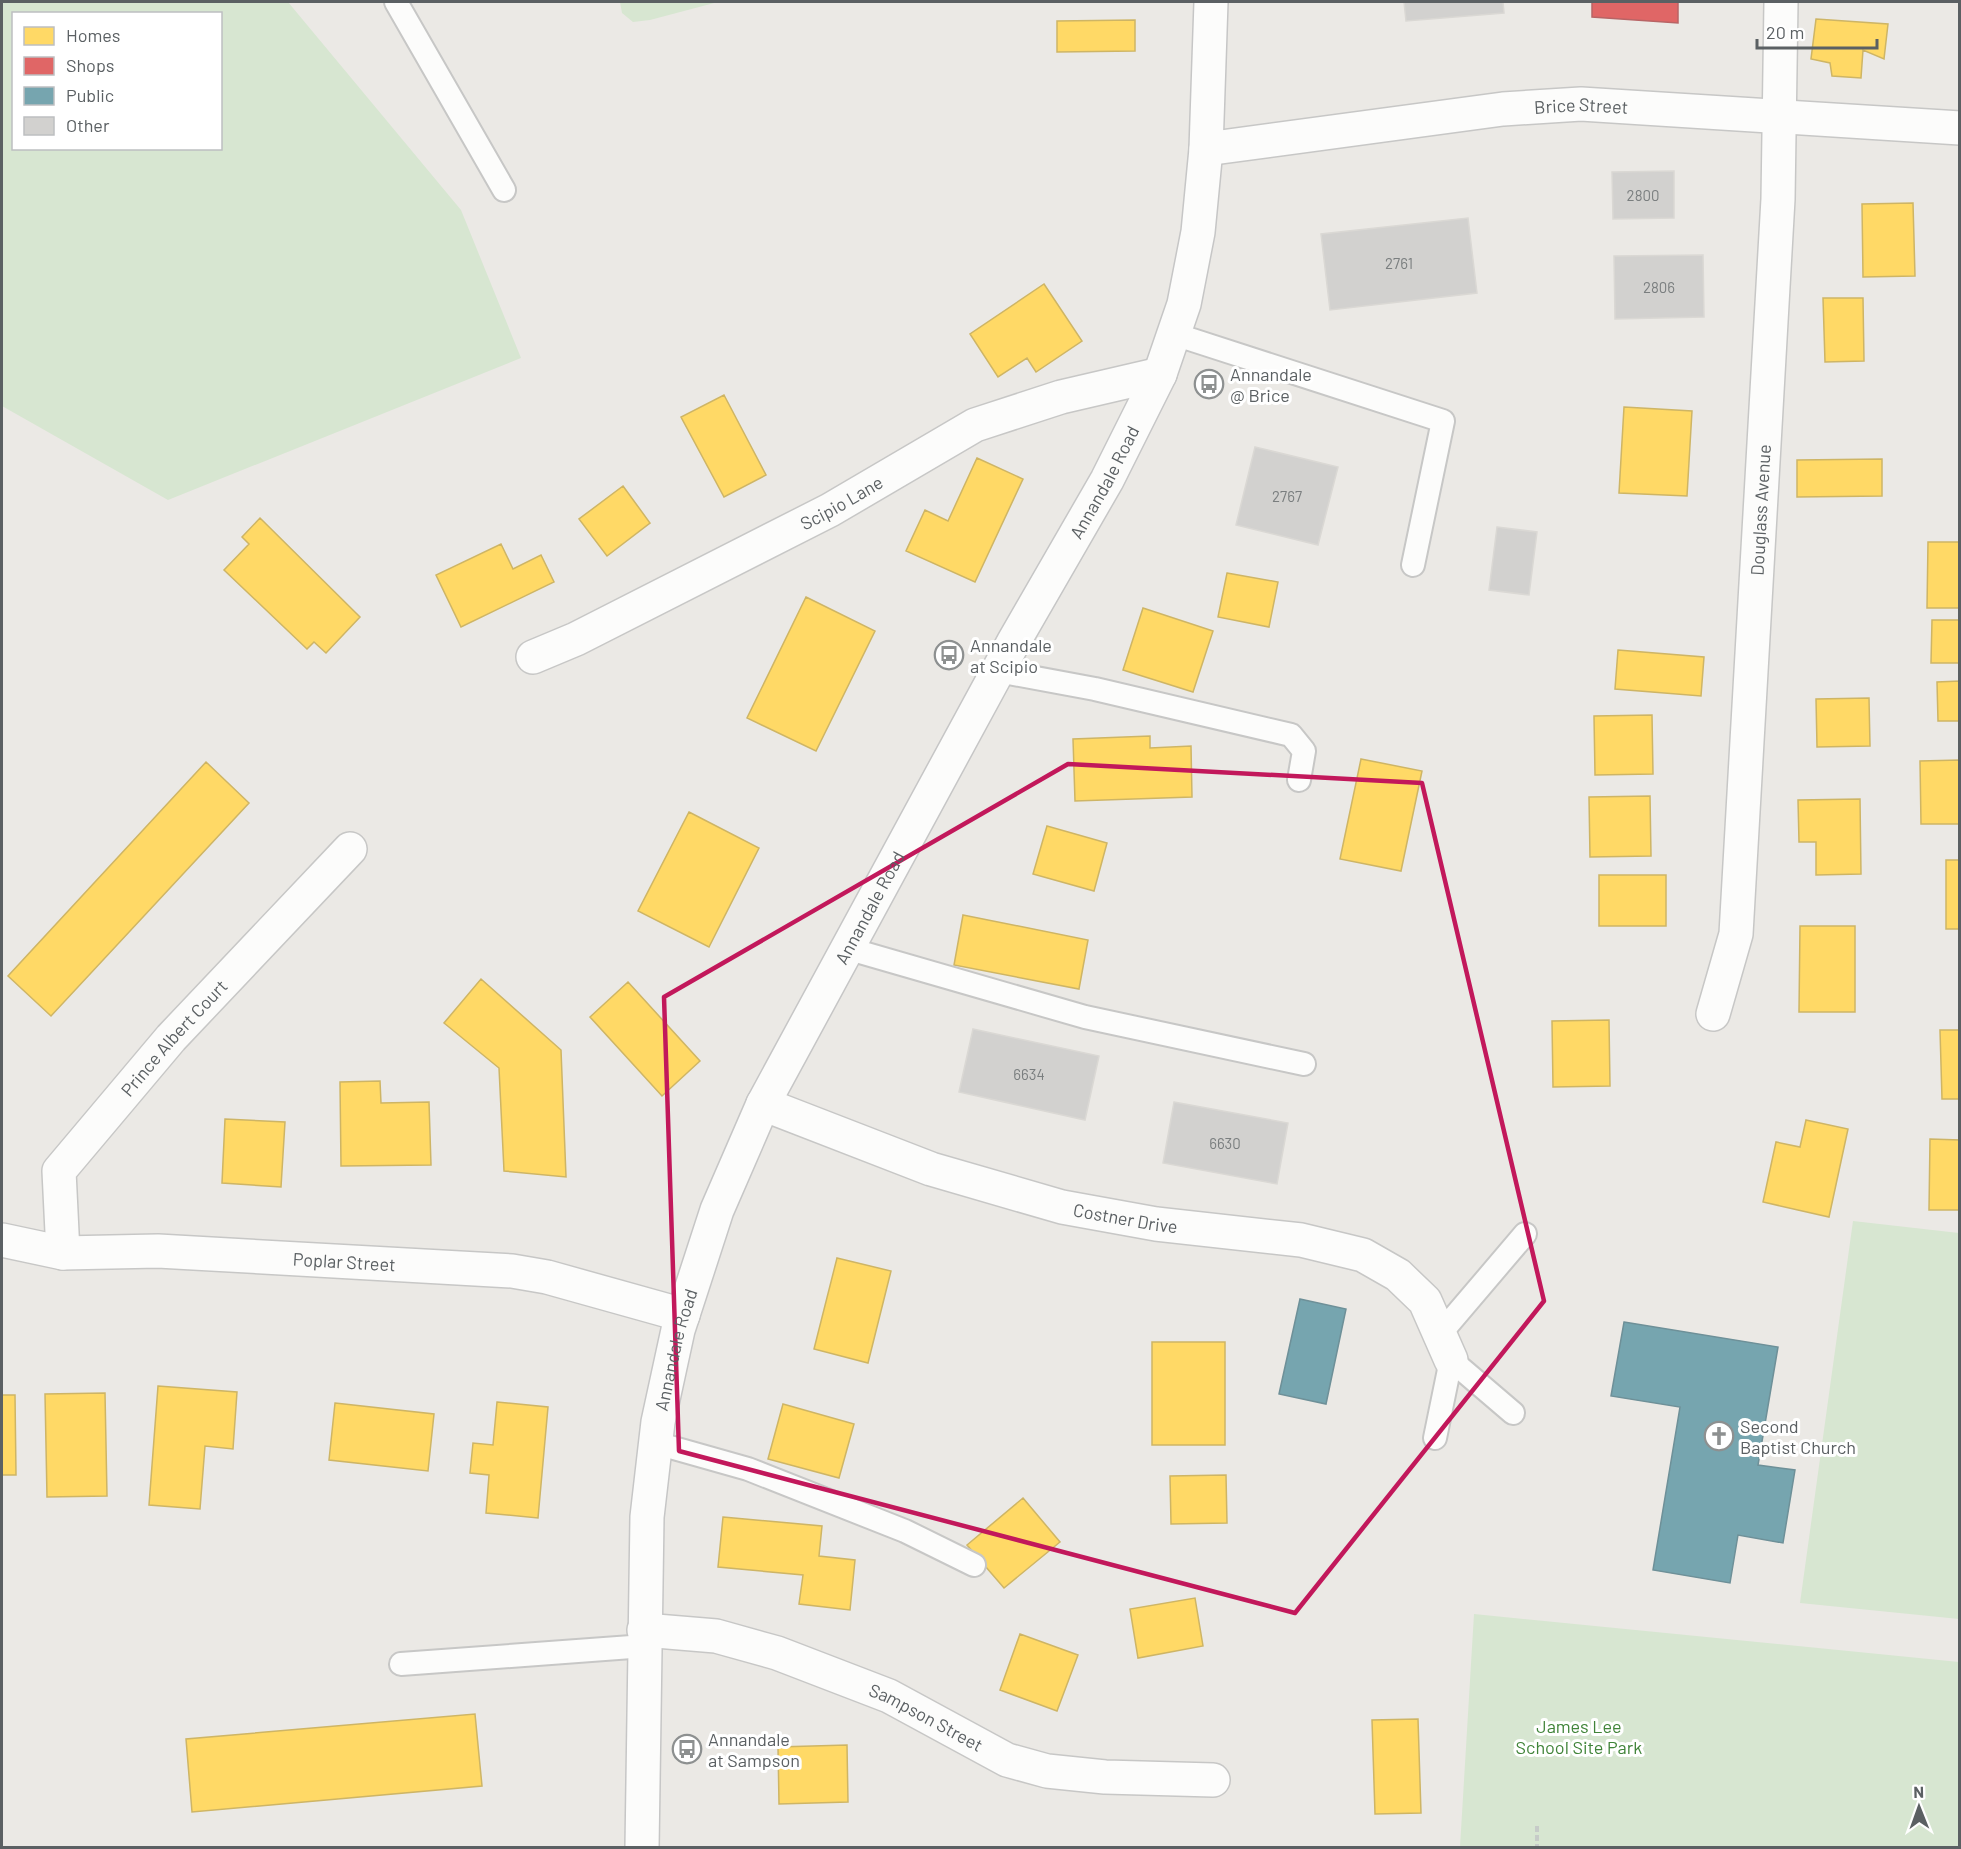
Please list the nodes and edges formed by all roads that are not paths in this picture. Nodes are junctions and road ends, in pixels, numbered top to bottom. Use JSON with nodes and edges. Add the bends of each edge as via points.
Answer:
{"nodes":[{"id":1,"x":396,"y":2,"type":"edge"},
{"id":2,"x":1211,"y":2,"type":"edge"},
{"id":3,"x":1781,"y":2,"type":"edge"},
{"id":4,"x":1779,"y":117,"type":"junction"},
{"id":5,"x":1959,"y":128,"type":"edge"},
{"id":6,"x":1206,"y":149,"type":"junction"},
{"id":7,"x":504,"y":190,"type":"dead end"},
{"id":8,"x":1174,"y":334,"type":"junction"},
{"id":9,"x":1160,"y":374,"type":"junction"},
{"id":10,"x":1413,"y":565,"type":"dead end"},
{"id":11,"x":533,"y":657,"type":"dead end"},
{"id":12,"x":998,"y":671,"type":"junction"},
{"id":13,"x":1299,"y":780,"type":"dead end"},
{"id":14,"x":350,"y":849,"type":"dead end"},
{"id":15,"x":846,"y":948,"type":"junction"},
{"id":16,"x":1713,"y":1014,"type":"dead end"},
{"id":17,"x":1304,"y":1064,"type":"dead end"},
{"id":18,"x":763,"y":1104,"type":"junction"},
{"id":19,"x":1525,"y":1234,"type":"dead end"},
{"id":20,"x":2,"y":1240,"type":"edge"},
{"id":21,"x":63,"y":1253,"type":"junction"},
{"id":22,"x":683,"y":1315,"type":"junction"},
{"id":23,"x":1445,"y":1347,"type":"junction"},
{"id":24,"x":1513,"y":1413,"type":"dead end"},
{"id":25,"x":1436,"y":1438,"type":"dead end"},
{"id":26,"x":656,"y":1443,"type":"junction"},
{"id":27,"x":974,"y":1565,"type":"dead end"},
{"id":28,"x":645,"y":1638,"type":"junction"},
{"id":29,"x":401,"y":1664,"type":"dead end"},
{"id":30,"x":1214,"y":1780,"type":"dead end"},
{"id":31,"x":642,"y":1848,"type":"edge"}],
"edges":[{"from":1,"to":7,"type":"lane"},
{"from":2,"to":6,"type":"street","name":"Annandale Road"},
{"from":3,"to":4,"type":"street","name":"Douglass Avenue"},
{"from":4,"to":5,"type":"street","name":"Brice Street"},
{"from":4,"to":6,"type":"street","name":"Brice Street","via":[[1570,105],[1503,109]]},
{"from":4,"to":16,"type":"street","name":"Douglass Avenue","via":[[1777,223],[1736,934]]},
{"from":6,"to":8,"type":"street","name":"Annandale Road","via":[[1198,232]]},
{"from":8,"to":9,"type":"street","name":"Annandale Road"},
{"from":8,"to":10,"type":"lane","via":[[1443,421]]},
{"from":9,"to":11,"type":"street","name":"Scipio Lane","via":[[1061,397],[975,425],[830,510]]},
{"from":9,"to":12,"type":"street","name":"Annandale Road","via":[[1107,480]]},
{"from":12,"to":13,"type":"lane","via":[[1095,689],[1291,735],[1304,751]]},
{"from":12,"to":15,"type":"street","name":"Annandale Road"},
{"from":14,"to":21,"type":"street","name":"Prince Albert Court","via":[[171,1038],[59,1171]]},
{"from":15,"to":17,"type":"lane","via":[[1084,1017]]},
{"from":15,"to":18,"type":"street","name":"Annandale Road"},
{"from":18,"to":22,"type":"street","name":"Annandale Road","via":[[717,1210]]},
{"from":18,"to":23,"type":"street","name":"Costner Drive","via":[[931,1169],[1062,1207],[1156,1224],[1301,1240],[1363,1255],[1398,1275],[1425,1301]]},
{"from":19,"to":23,"type":"lane"},
{"from":20,"to":21,"type":"street","name":"Poplar Street"},
{"from":21,"to":22,"type":"street","name":"Poplar Street","via":[[158,1251],[512,1271]]},
{"from":22,"to":26,"type":"street","name":"Annandale Road"},
{"from":23,"to":24,"type":"lane"},
{"from":23,"to":25,"type":"lane"},
{"from":26,"to":27,"type":"lane","via":[[748,1469],[905,1531]]},
{"from":26,"to":28,"type":"street","name":"Annandale Road","via":[[647,1517]]},
{"from":28,"to":29,"type":"lane"},
{"from":28,"to":30,"type":"street","name":"Sampson Street","via":[[716,1636],[777,1653],[889,1696],[1007,1760],[1047,1771]]},
{"from":28,"to":31,"type":"street","name":"Annandale Road"}]}
